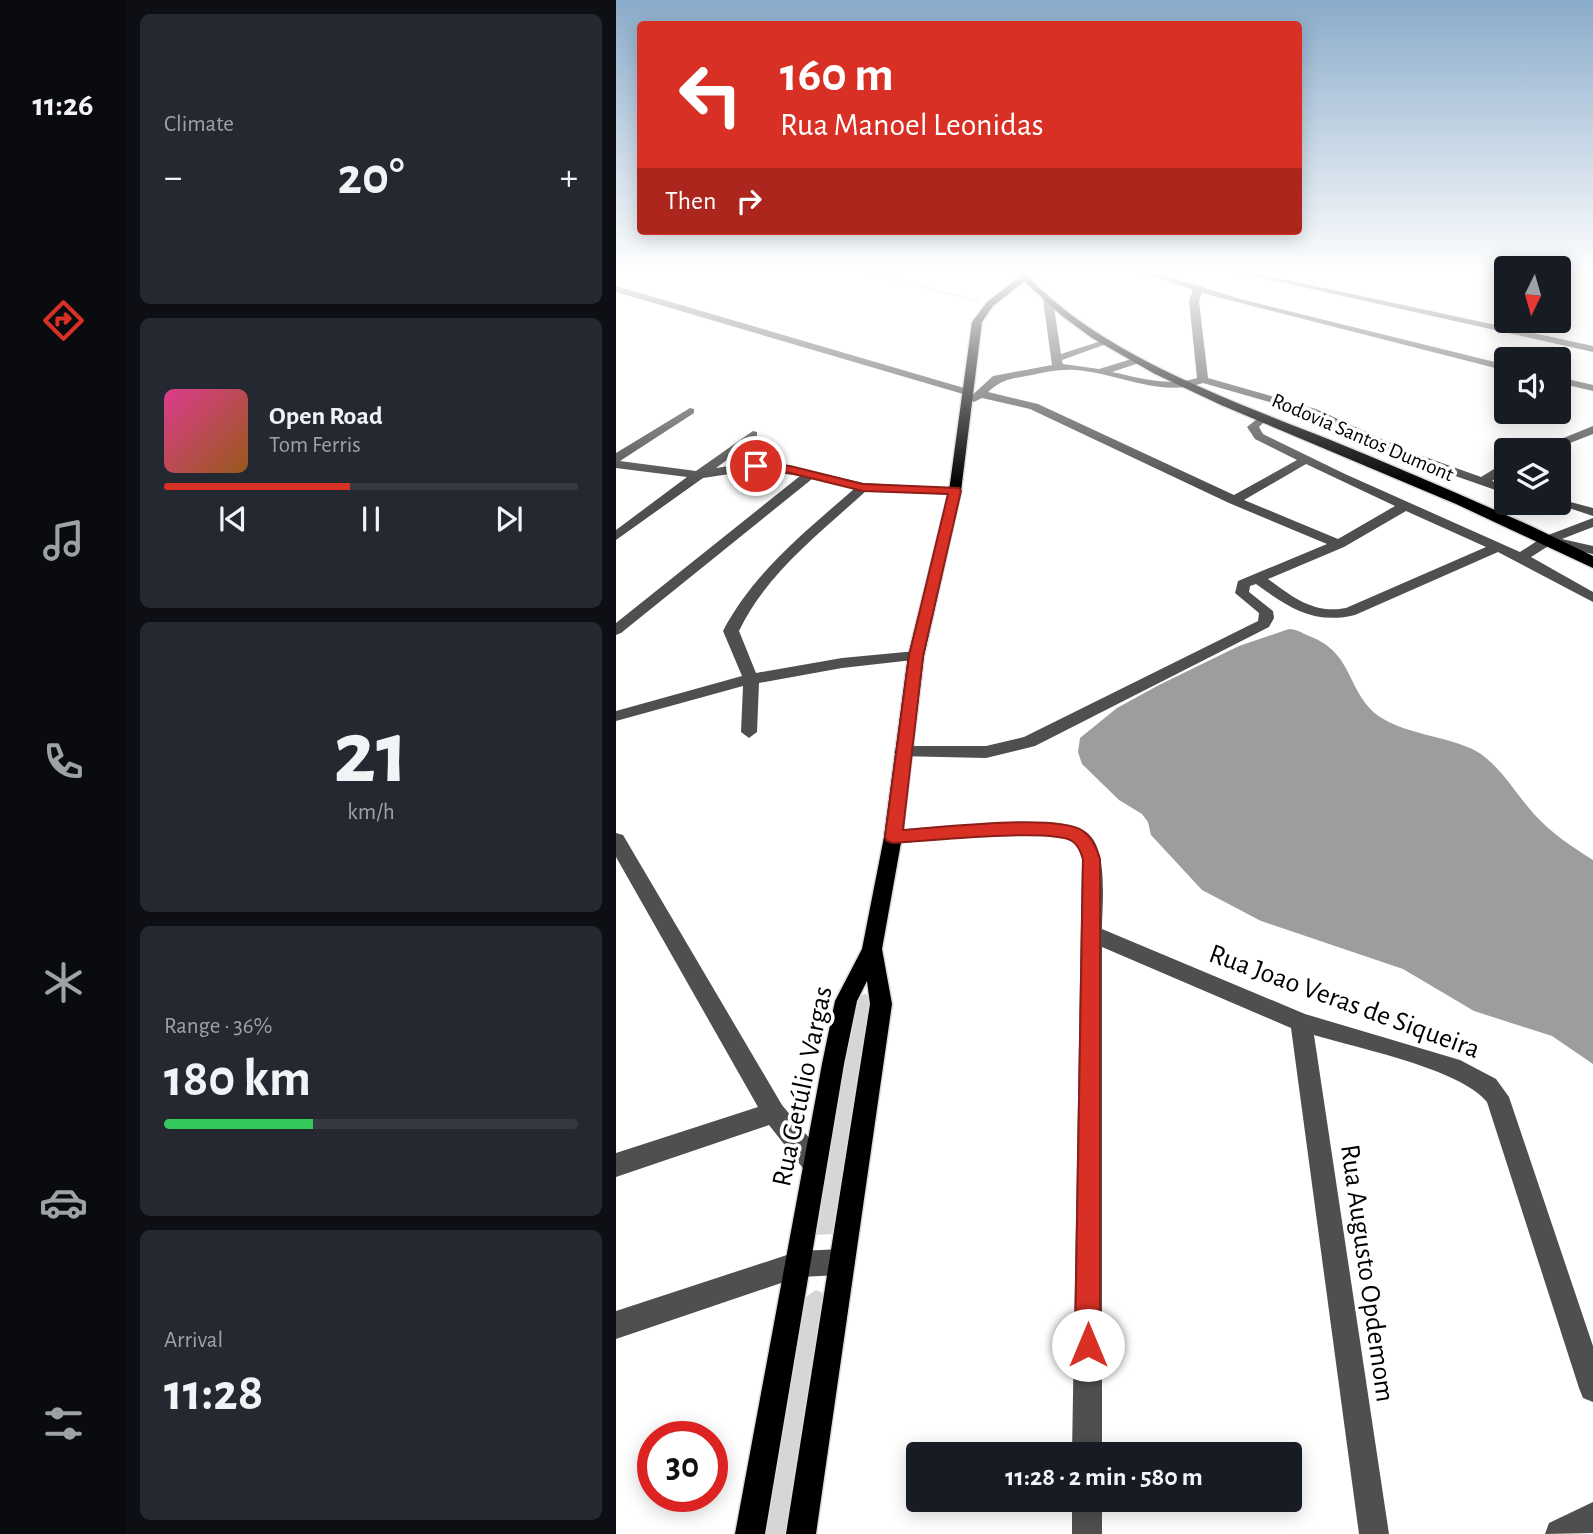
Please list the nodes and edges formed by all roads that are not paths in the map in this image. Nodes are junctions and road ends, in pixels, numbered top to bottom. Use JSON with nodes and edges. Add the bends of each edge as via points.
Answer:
{"nodes":[{"id":1,"x":794,"y":344,"type":"edge"},
{"id":2,"x":975,"y":344,"type":"edge"},
{"id":3,"x":1054,"y":344,"type":"edge"},
{"id":4,"x":1103,"y":344,"type":"edge"},
{"id":5,"x":1110,"y":344,"type":"edge"},
{"id":6,"x":1199,"y":344,"type":"edge"},
{"id":7,"x":1402,"y":344,"type":"edge"},
{"id":8,"x":1568,"y":344,"type":"edge"},
{"id":9,"x":1593,"y":349,"type":"edge"},
{"id":10,"x":1138,"y":360,"type":"junction"},
{"id":11,"x":1057,"y":363,"type":"junction"},
{"id":12,"x":1494,"y":366,"type":"edge"},
{"id":13,"x":1100,"y":372,"type":"junction"},
{"id":14,"x":1203,"y":380,"type":"junction"},
{"id":15,"x":1571,"y":383,"type":"edge"},
{"id":16,"x":1186,"y":385,"type":"junction"},
{"id":17,"x":1592,"y":389,"type":"edge"},
{"id":18,"x":971,"y":398,"type":"junction"},
{"id":19,"x":690,"y":411,"type":"dead end"},
{"id":20,"x":1262,"y":418,"type":"junction"},
{"id":21,"x":1593,"y":430,"type":"edge"},
{"id":22,"x":753,"y":435,"type":"dead end"},
{"id":23,"x":1571,"y":438,"type":"edge"},
{"id":24,"x":1305,"y":460,"type":"junction"},
{"id":25,"x":616,"y":461,"type":"edge"},
{"id":26,"x":1494,"y":474,"type":"edge"},
{"id":27,"x":697,"y":475,"type":"junction"},
{"id":28,"x":809,"y":475,"type":"junction"},
{"id":29,"x":1483,"y":481,"type":"junction"},
{"id":30,"x":1494,"y":485,"type":"edge"},
{"id":31,"x":863,"y":487,"type":"junction"},
{"id":32,"x":955,"y":491,"type":"junction"},
{"id":33,"x":1234,"y":500,"type":"junction"},
{"id":34,"x":1404,"y":506,"type":"junction"},
{"id":35,"x":1571,"y":506,"type":"edge"},
{"id":36,"x":1593,"y":512,"type":"edge"},
{"id":37,"x":1593,"y":522,"type":"edge"},
{"id":38,"x":616,"y":536,"type":"edge"},
{"id":39,"x":1548,"y":540,"type":"junction"},
{"id":40,"x":1339,"y":544,"type":"junction"},
{"id":41,"x":1497,"y":547,"type":"junction"},
{"id":42,"x":1593,"y":550,"type":"edge"},
{"id":43,"x":1521,"y":557,"type":"junction"},
{"id":44,"x":1593,"y":563,"type":"edge"},
{"id":45,"x":1258,"y":578,"type":"junction"},
{"id":46,"x":1593,"y":598,"type":"edge"},
{"id":47,"x":616,"y":630,"type":"edge"},
{"id":48,"x":916,"y":656,"type":"junction"},
{"id":49,"x":751,"y":679,"type":"junction"},
{"id":50,"x":616,"y":716,"type":"edge"},
{"id":51,"x":749,"y":732,"type":"dead end"},
{"id":52,"x":903,"y":752,"type":"junction"},
{"id":53,"x":893,"y":837,"type":"junction"},
{"id":54,"x":616,"y":840,"type":"edge"},
{"id":55,"x":1090,"y":933,"type":"junction"},
{"id":56,"x":872,"y":948,"type":"junction"},
{"id":57,"x":1301,"y":1022,"type":"junction"},
{"id":58,"x":774,"y":1113,"type":"junction"},
{"id":59,"x":815,"y":1164,"type":"junction"},
{"id":60,"x":616,"y":1165,"type":"edge"},
{"id":61,"x":842,"y":1262,"type":"junction"},
{"id":62,"x":799,"y":1264,"type":"junction"},
{"id":63,"x":616,"y":1325,"type":"edge"},
{"id":64,"x":1593,"y":1388,"type":"edge"},
{"id":65,"x":1087,"y":1442,"type":"edge"},
{"id":66,"x":1087,"y":1512,"type":"edge"},
{"id":67,"x":1593,"y":1517,"type":"edge"},
{"id":68,"x":750,"y":1534,"type":"edge"},
{"id":69,"x":801,"y":1534,"type":"edge"},
{"id":70,"x":1087,"y":1534,"type":"edge"},
{"id":71,"x":1374,"y":1534,"type":"edge"},
{"id":72,"x":1560,"y":1534,"type":"edge"}],
"edges":[{"from":1,"to":18,"type":"street"},
{"from":2,"to":18,"type":"main road"},
{"from":3,"to":11,"type":"street"},
{"from":4,"to":11,"type":"street"},
{"from":5,"to":10,"type":"highway","name":"Rodovia Santos Dumont"},
{"from":6,"to":14,"type":"street"},
{"from":7,"to":12,"type":"street"},
{"from":8,"to":9,"type":"street"},
{"from":10,"to":13,"type":"street"},
{"from":10,"to":16,"type":"highway","name":"Rodovia Santos Dumont"},
{"from":11,"to":13,"type":"street"},
{"from":11,"to":18,"type":"street","via":[[997,378]]},
{"from":13,"to":16,"type":"street","via":[[1154,385]]},
{"from":14,"to":16,"type":"street"},
{"from":14,"to":29,"type":"street","via":[[1312,411],[1402,453]]},
{"from":15,"to":17,"type":"street"},
{"from":16,"to":20,"type":"highway","name":"Rodovia Santos Dumont"},
{"from":18,"to":32,"type":"main road"},
{"from":18,"to":33,"type":"street","via":[[1034,406]]},
{"from":19,"to":25,"type":"street"},
{"from":20,"to":24,"type":"street","via":[[1253,427],[1254,433]]},
{"from":20,"to":39,"type":"highway","name":"Rodovia Santos Dumont"},
{"from":21,"to":23,"type":"street"},
{"from":22,"to":27,"type":"street"},
{"from":24,"to":33,"type":"street"},
{"from":24,"to":34,"type":"street"},
{"from":25,"to":27,"type":"street"},
{"from":26,"to":29,"type":"street"},
{"from":27,"to":28,"type":"street","via":[[764,466]]},
{"from":27,"to":38,"type":"street"},
{"from":28,"to":31,"type":"street"},
{"from":28,"to":47,"type":"street"},
{"from":29,"to":30,"type":"street"},
{"from":31,"to":32,"type":"street"},
{"from":31,"to":49,"type":"street","via":[[796,548],[736,615],[731,631]]},
{"from":32,"to":48,"type":"main road"},
{"from":33,"to":40,"type":"street"},
{"from":34,"to":40,"type":"street"},
{"from":34,"to":41,"type":"street"},
{"from":35,"to":36,"type":"street"},
{"from":37,"to":39,"type":"street"},
{"from":39,"to":42,"type":"street"},
{"from":39,"to":43,"type":"street"},
{"from":39,"to":44,"type":"highway","name":"Rodovia Santos Dumont"},
{"from":40,"to":45,"type":"street"},
{"from":41,"to":43,"type":"street"},
{"from":41,"to":45,"type":"street","via":[[1333,616],[1307,611]]},
{"from":43,"to":46,"type":"street"},
{"from":45,"to":52,"type":"street","via":[[1243,584],[1242,593],[1266,611],[1264,624],[1057,730],[985,752]]},
{"from":48,"to":49,"type":"street"},
{"from":48,"to":52,"type":"main road"},
{"from":49,"to":50,"type":"street"},
{"from":49,"to":51,"type":"street"},
{"from":52,"to":53,"type":"main road"},
{"from":53,"to":55,"type":"street","via":[[1022,829],[1077,835],[1092,859]]},
{"from":53,"to":56,"type":"main road"},
{"from":54,"to":58,"type":"street"},
{"from":55,"to":57,"type":"street","name":"Rua Joao Veras de Siqueira"},
{"from":55,"to":65,"type":"street"},
{"from":56,"to":59,"type":"main road","name":"Rua Getúlio Vargas","via":[[846,1001]]},
{"from":56,"to":61,"type":"main road","via":[[881,1004]]},
{"from":57,"to":64,"type":"street","name":"Rua Joao Veras de Siqueira","via":[[1452,1067],[1488,1086],[1497,1097]]},
{"from":57,"to":71,"type":"street","name":"Rua Augusto Opdemom"},
{"from":58,"to":59,"type":"street"},
{"from":58,"to":60,"type":"street"},
{"from":59,"to":62,"type":"main road","name":"Rua Getúlio Vargas"},
{"from":61,"to":62,"type":"street"},
{"from":61,"to":69,"type":"main road"},
{"from":62,"to":63,"type":"street"},
{"from":62,"to":68,"type":"main road","name":"Rua Getúlio Vargas"},
{"from":66,"to":70,"type":"street"},
{"from":67,"to":72,"type":"street"}]}
